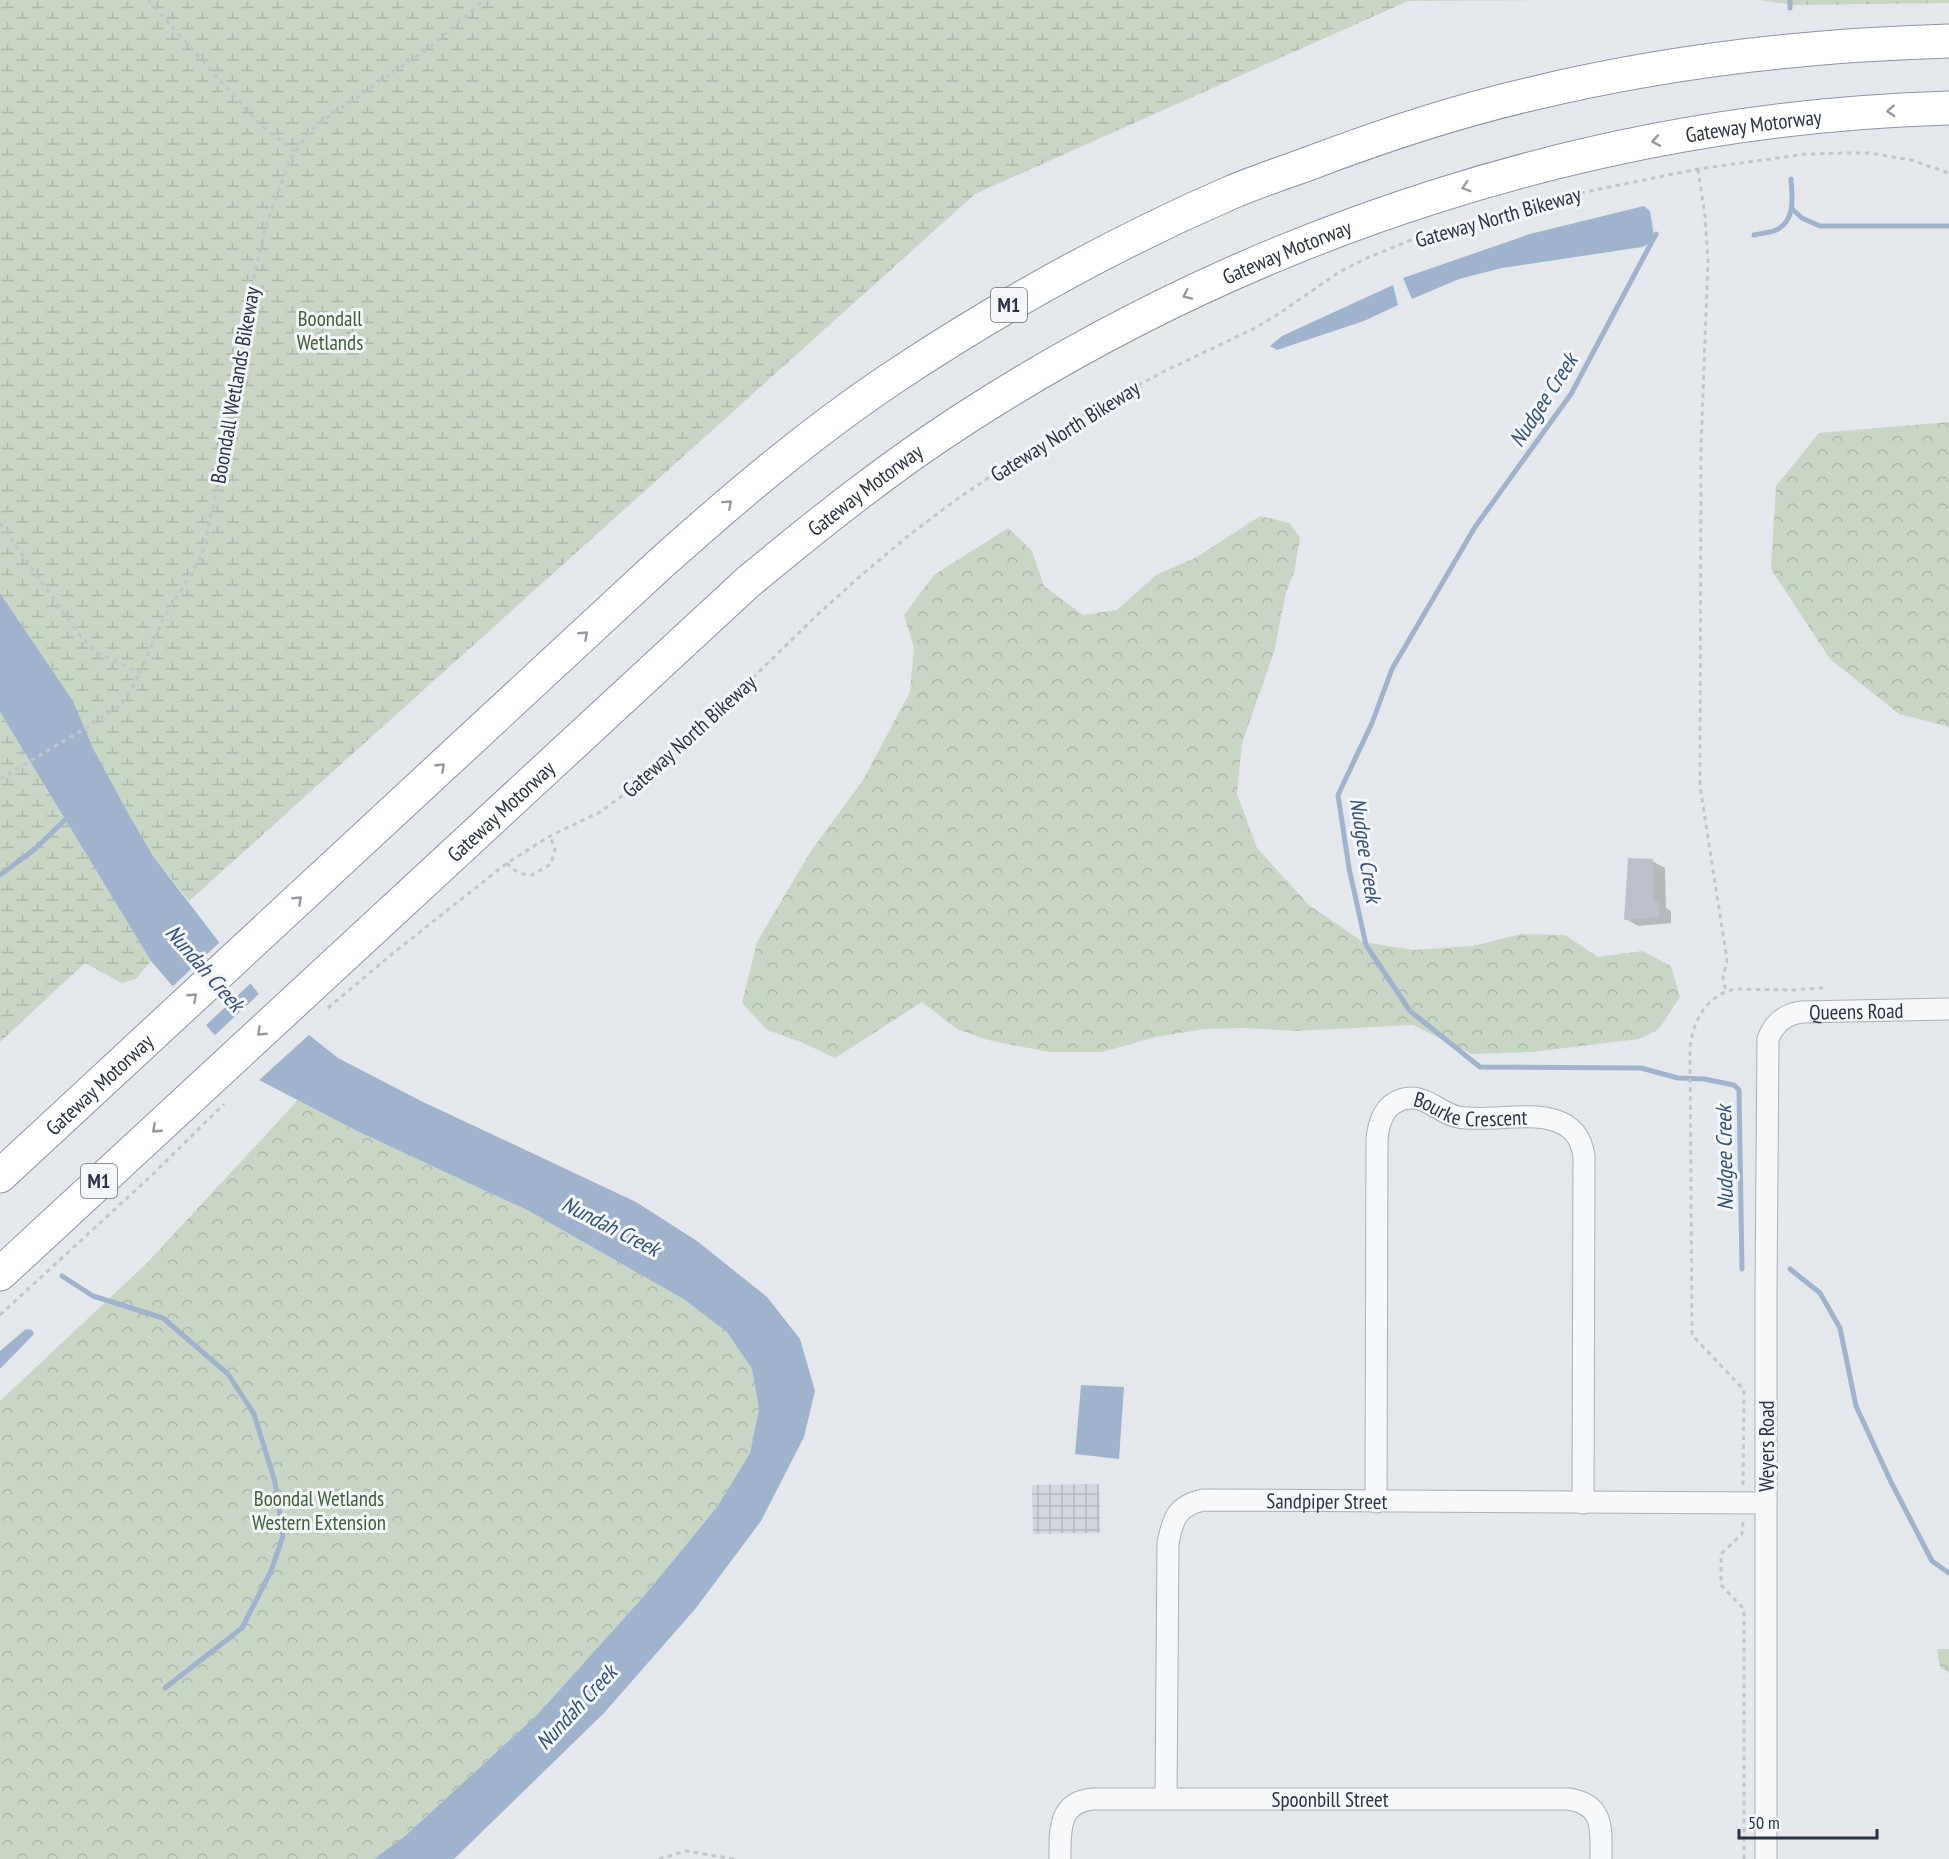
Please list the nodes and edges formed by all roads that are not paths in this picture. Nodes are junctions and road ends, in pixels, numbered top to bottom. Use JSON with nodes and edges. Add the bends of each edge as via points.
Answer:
{"nodes":[{"id":1,"x":1949,"y":41,"type":"edge"},
{"id":2,"x":1949,"y":108,"type":"edge"},
{"id":3,"x":1949,"y":1009,"type":"edge"},
{"id":4,"x":1771,"y":1032,"type":"joint"},
{"id":5,"x":0,"y":1176,"type":"edge"},
{"id":6,"x":0,"y":1274,"type":"edge"},
{"id":7,"x":1376,"y":1502,"type":"junction"},
{"id":8,"x":1583,"y":1503,"type":"junction"},
{"id":9,"x":1766,"y":1503,"type":"junction"},
{"id":10,"x":1166,"y":1799,"type":"junction"},
{"id":11,"x":1060,"y":1859,"type":"edge"},
{"id":12,"x":1601,"y":1859,"type":"edge"},
{"id":13,"x":1766,"y":1859,"type":"edge"}],
"edges":[{"from":5,"to":1,"type":"highway","name":"Gateway Motorway","number":"M1","one_way":true,"via":[[738,495],[891,379],[1041,286],[1233,191],[1364,143],[1532,93],[1712,60],[1835,47]]},
{"from":2,"to":6,"type":"highway","name":"Gateway Motorway","number":"M1","one_way":true,"via":[[1851,113],[1727,128],[1559,161],[1426,199],[1224,277],[1155,309],[1040,372],[881,476],[748,582],[313,1003],[208,1100]]},
{"from":3,"to":4,"type":"street","name":"Queens Road","via":[[1802,1012],[1783,1019]]},
{"from":4,"to":9,"type":"street","name":"Weyers Road","via":[[1767,1073]]},
{"from":7,"to":8,"type":"street","name":"Sandpiper Street"},
{"from":7,"to":8,"type":"street","name":"Bourke Crescent","via":[[1378,1128],[1389,1107],[1411,1098],[1464,1118],[1556,1119],[1571,1128],[1582,1144]]},
{"from":7,"to":10,"type":"street","name":"Sandpiper Street","via":[[1203,1500],[1188,1504],[1179,1513],[1171,1525],[1168,1543]]},
{"from":8,"to":9,"type":"street","name":"Sandpiper Street"},
{"from":9,"to":13,"type":"street","name":"Weyers Road"},
{"from":10,"to":11,"type":"street","name":"Spoonbill Street","via":[[1093,1799],[1073,1804],[1062,1821]]},
{"from":10,"to":12,"type":"street","name":"Spoonbill Street","via":[[1577,1800],[1600,1821]]}]}
